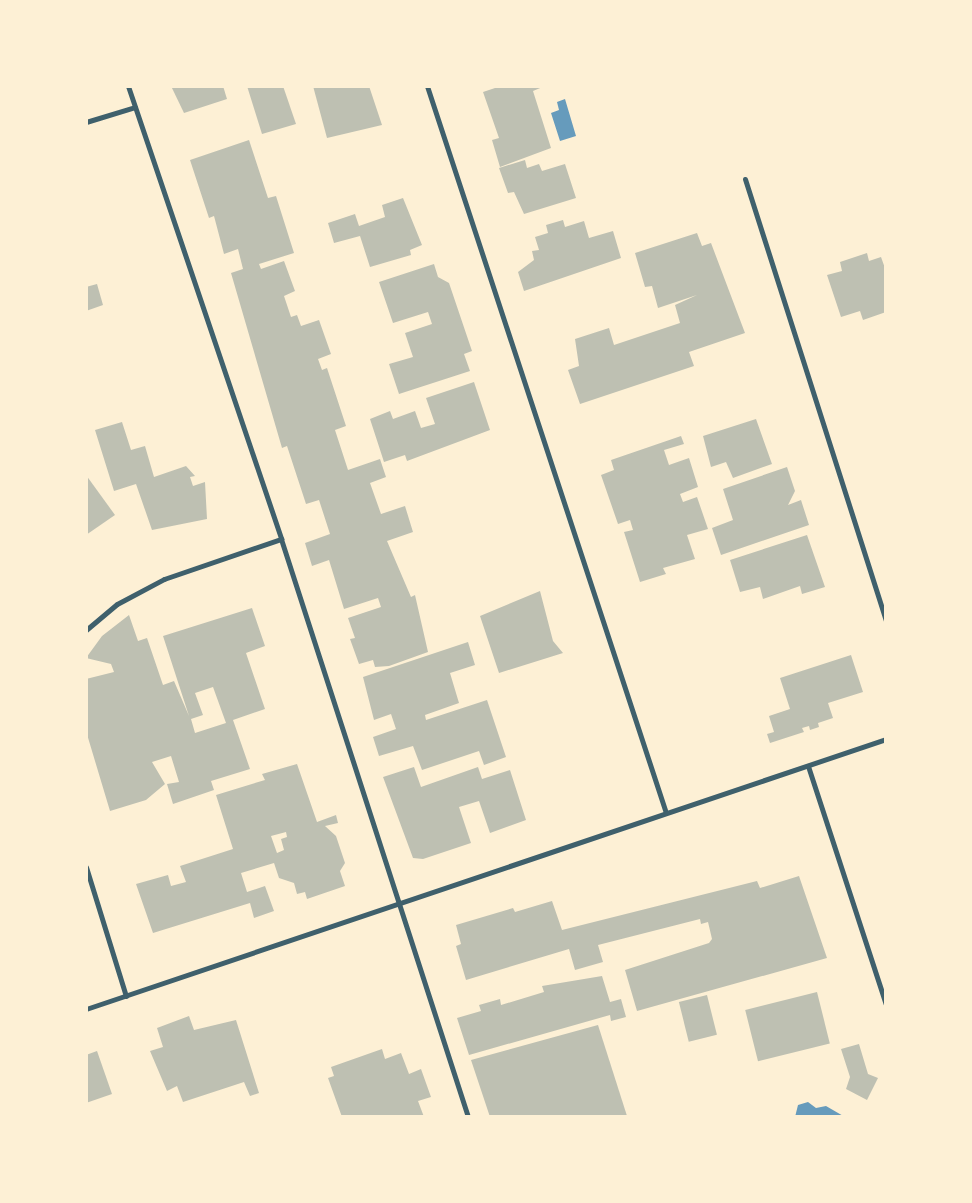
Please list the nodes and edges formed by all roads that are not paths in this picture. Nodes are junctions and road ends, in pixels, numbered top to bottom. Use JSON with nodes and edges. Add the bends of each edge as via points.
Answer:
{"nodes":[{"id":1,"x":128,"y":86,"type":"edge"},
{"id":2,"x":428,"y":86,"type":"edge"},
{"id":3,"x":135,"y":107,"type":"junction"},
{"id":4,"x":86,"y":122,"type":"edge"},
{"id":5,"x":745,"y":179,"type":"dead end"},
{"id":6,"x":281,"y":538,"type":"junction"},
{"id":7,"x":886,"y":621,"type":"edge"},
{"id":8,"x":86,"y":630,"type":"edge"},
{"id":9,"x":886,"y":740,"type":"edge"},
{"id":10,"x":808,"y":766,"type":"junction"},
{"id":11,"x":666,"y":813,"type":"junction"},
{"id":12,"x":86,"y":867,"type":"edge"},
{"id":13,"x":400,"y":901,"type":"junction"},
{"id":14,"x":126,"y":996,"type":"junction"},
{"id":15,"x":886,"y":1004,"type":"edge"},
{"id":16,"x":86,"y":1009,"type":"edge"},
{"id":17,"x":468,"y":1117,"type":"edge"}],
"edges":[{"from":1,"to":3,"type":"street"},
{"from":2,"to":11,"type":"street"},
{"from":3,"to":4,"type":"street"},
{"from":3,"to":6,"type":"street"},
{"from":5,"to":7,"type":"street"},
{"from":6,"to":8,"type":"street","via":[[164,579],[117,604]]},
{"from":6,"to":13,"type":"street"},
{"from":9,"to":10,"type":"street"},
{"from":10,"to":11,"type":"street"},
{"from":10,"to":15,"type":"street"},
{"from":11,"to":13,"type":"street"},
{"from":12,"to":14,"type":"street"},
{"from":13,"to":14,"type":"street"},
{"from":13,"to":17,"type":"street"},
{"from":14,"to":16,"type":"street"}]}
